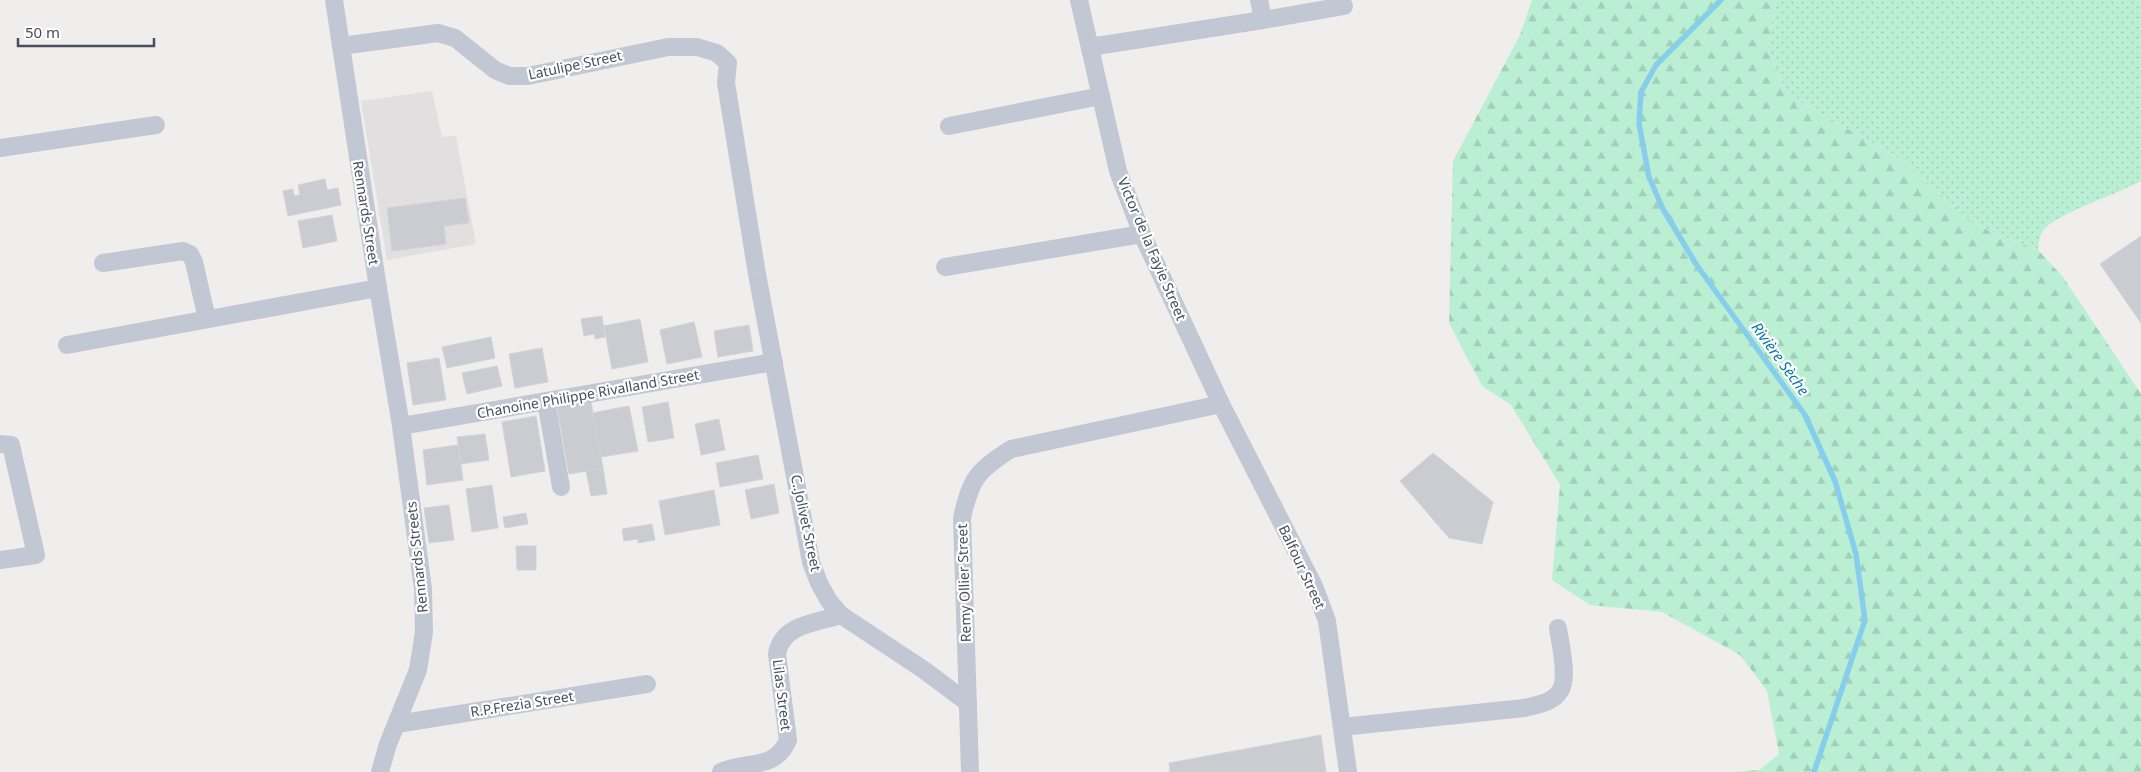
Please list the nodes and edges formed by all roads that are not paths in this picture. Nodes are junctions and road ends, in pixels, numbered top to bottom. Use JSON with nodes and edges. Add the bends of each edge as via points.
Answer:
{"nodes":[{"id":1,"x":334,"y":0,"type":"edge"},
{"id":2,"x":1079,"y":0,"type":"edge"},
{"id":3,"x":1259,"y":0,"type":"edge"},
{"id":4,"x":1344,"y":6,"type":"dead end"},
{"id":5,"x":1263,"y":20,"type":"junction"},
{"id":6,"x":341,"y":46,"type":"junction"},
{"id":7,"x":1090,"y":47,"type":"junction"},
{"id":8,"x":728,"y":63,"type":"joint"},
{"id":9,"x":1101,"y":96,"type":"junction"},
{"id":10,"x":156,"y":125,"type":"dead end"},
{"id":11,"x":949,"y":126,"type":"dead end"},
{"id":12,"x":0,"y":148,"type":"edge"},
{"id":13,"x":1142,"y":234,"type":"junction"},
{"id":14,"x":103,"y":263,"type":"dead end"},
{"id":15,"x":945,"y":267,"type":"dead end"},
{"id":16,"x":378,"y":288,"type":"junction"},
{"id":17,"x":208,"y":319,"type":"junction"},
{"id":18,"x":67,"y":345,"type":"dead end"},
{"id":19,"x":774,"y":362,"type":"junction"},
{"id":20,"x":546,"y":401,"type":"junction"},
{"id":21,"x":1220,"y":404,"type":"junction"},
{"id":22,"x":401,"y":426,"type":"junction"},
{"id":23,"x":0,"y":444,"type":"edge"},
{"id":24,"x":561,"y":487,"type":"dead end"},
{"id":25,"x":0,"y":560,"type":"edge"},
{"id":26,"x":841,"y":615,"type":"junction"},
{"id":27,"x":1558,"y":628,"type":"dead end"},
{"id":28,"x":647,"y":684,"type":"dead end"},
{"id":29,"x":968,"y":703,"type":"junction"},
{"id":30,"x":397,"y":724,"type":"junction"},
{"id":31,"x":1342,"y":727,"type":"junction"},
{"id":32,"x":380,"y":772,"type":"edge"},
{"id":33,"x":722,"y":772,"type":"edge"},
{"id":34,"x":970,"y":772,"type":"edge"},
{"id":35,"x":1348,"y":772,"type":"edge"}],
"edges":[{"from":1,"to":6,"type":"street","name":"Rennards Street"},
{"from":2,"to":7,"type":"street","name":"Victor de la Fayie Street"},
{"from":3,"to":5,"type":"street"},
{"from":4,"to":5,"type":"street"},
{"from":5,"to":7,"type":"street"},
{"from":6,"to":8,"type":"street","name":"Latulipe Street","via":[[438,33],[455,38],[495,70],[510,76],[528,76],[668,47],[697,47],[717,53]]},
{"from":6,"to":16,"type":"street","name":"Rennards Street"},
{"from":7,"to":9,"type":"street","name":"Victor de la Fayie Street"},
{"from":8,"to":19,"type":"street","name":"C..Jolivet Street","via":[[726,83]]},
{"from":9,"to":11,"type":"street"},
{"from":9,"to":13,"type":"street","name":"Victor de la Fayie Street","via":[[1118,170]]},
{"from":10,"to":12,"type":"street"},
{"from":13,"to":15,"type":"street"},
{"from":13,"to":21,"type":"street","name":"Victor de la Fayie Street"},
{"from":14,"to":17,"type":"street","via":[[183,250],[194,262]]},
{"from":16,"to":17,"type":"street"},
{"from":16,"to":22,"type":"street","name":"Rennards Street"},
{"from":17,"to":18,"type":"street"},
{"from":19,"to":20,"type":"street","name":"Chanoine Philippe Rivalland Street"},
{"from":19,"to":26,"type":"street","name":"C..Jolivet Street","via":[[811,562],[829,601]]},
{"from":20,"to":22,"type":"street","name":"Chanoine Philippe Rivalland Street"},
{"from":20,"to":24,"type":"street"},
{"from":21,"to":29,"type":"street","name":"Remy Ollier Street","via":[[1012,448],[986,465],[968,490],[962,518]]},
{"from":21,"to":31,"type":"street","name":"Balfour Street","via":[[1314,586],[1327,621]]},
{"from":22,"to":30,"type":"street","name":"Rennards Streets","via":[[423,589],[424,632],[418,670]]},
{"from":23,"to":25,"type":"street","via":[[11,445],[36,555]]},
{"from":26,"to":29,"type":"street","name":"C..Jolivet Street"},
{"from":26,"to":33,"type":"street","name":"Lilas Street","via":[[794,629],[778,644],[788,740],[784,750],[765,762]]},
{"from":27,"to":31,"type":"street","via":[[1564,676],[1560,691],[1546,702],[1524,708]]},
{"from":28,"to":30,"type":"street","name":"R.P.Frezia Street"},
{"from":29,"to":34,"type":"street","name":"Remy Ollier Street"},
{"from":30,"to":32,"type":"street","name":"Rennards Streets"},
{"from":31,"to":35,"type":"street","name":"Balfour Street"}]}
